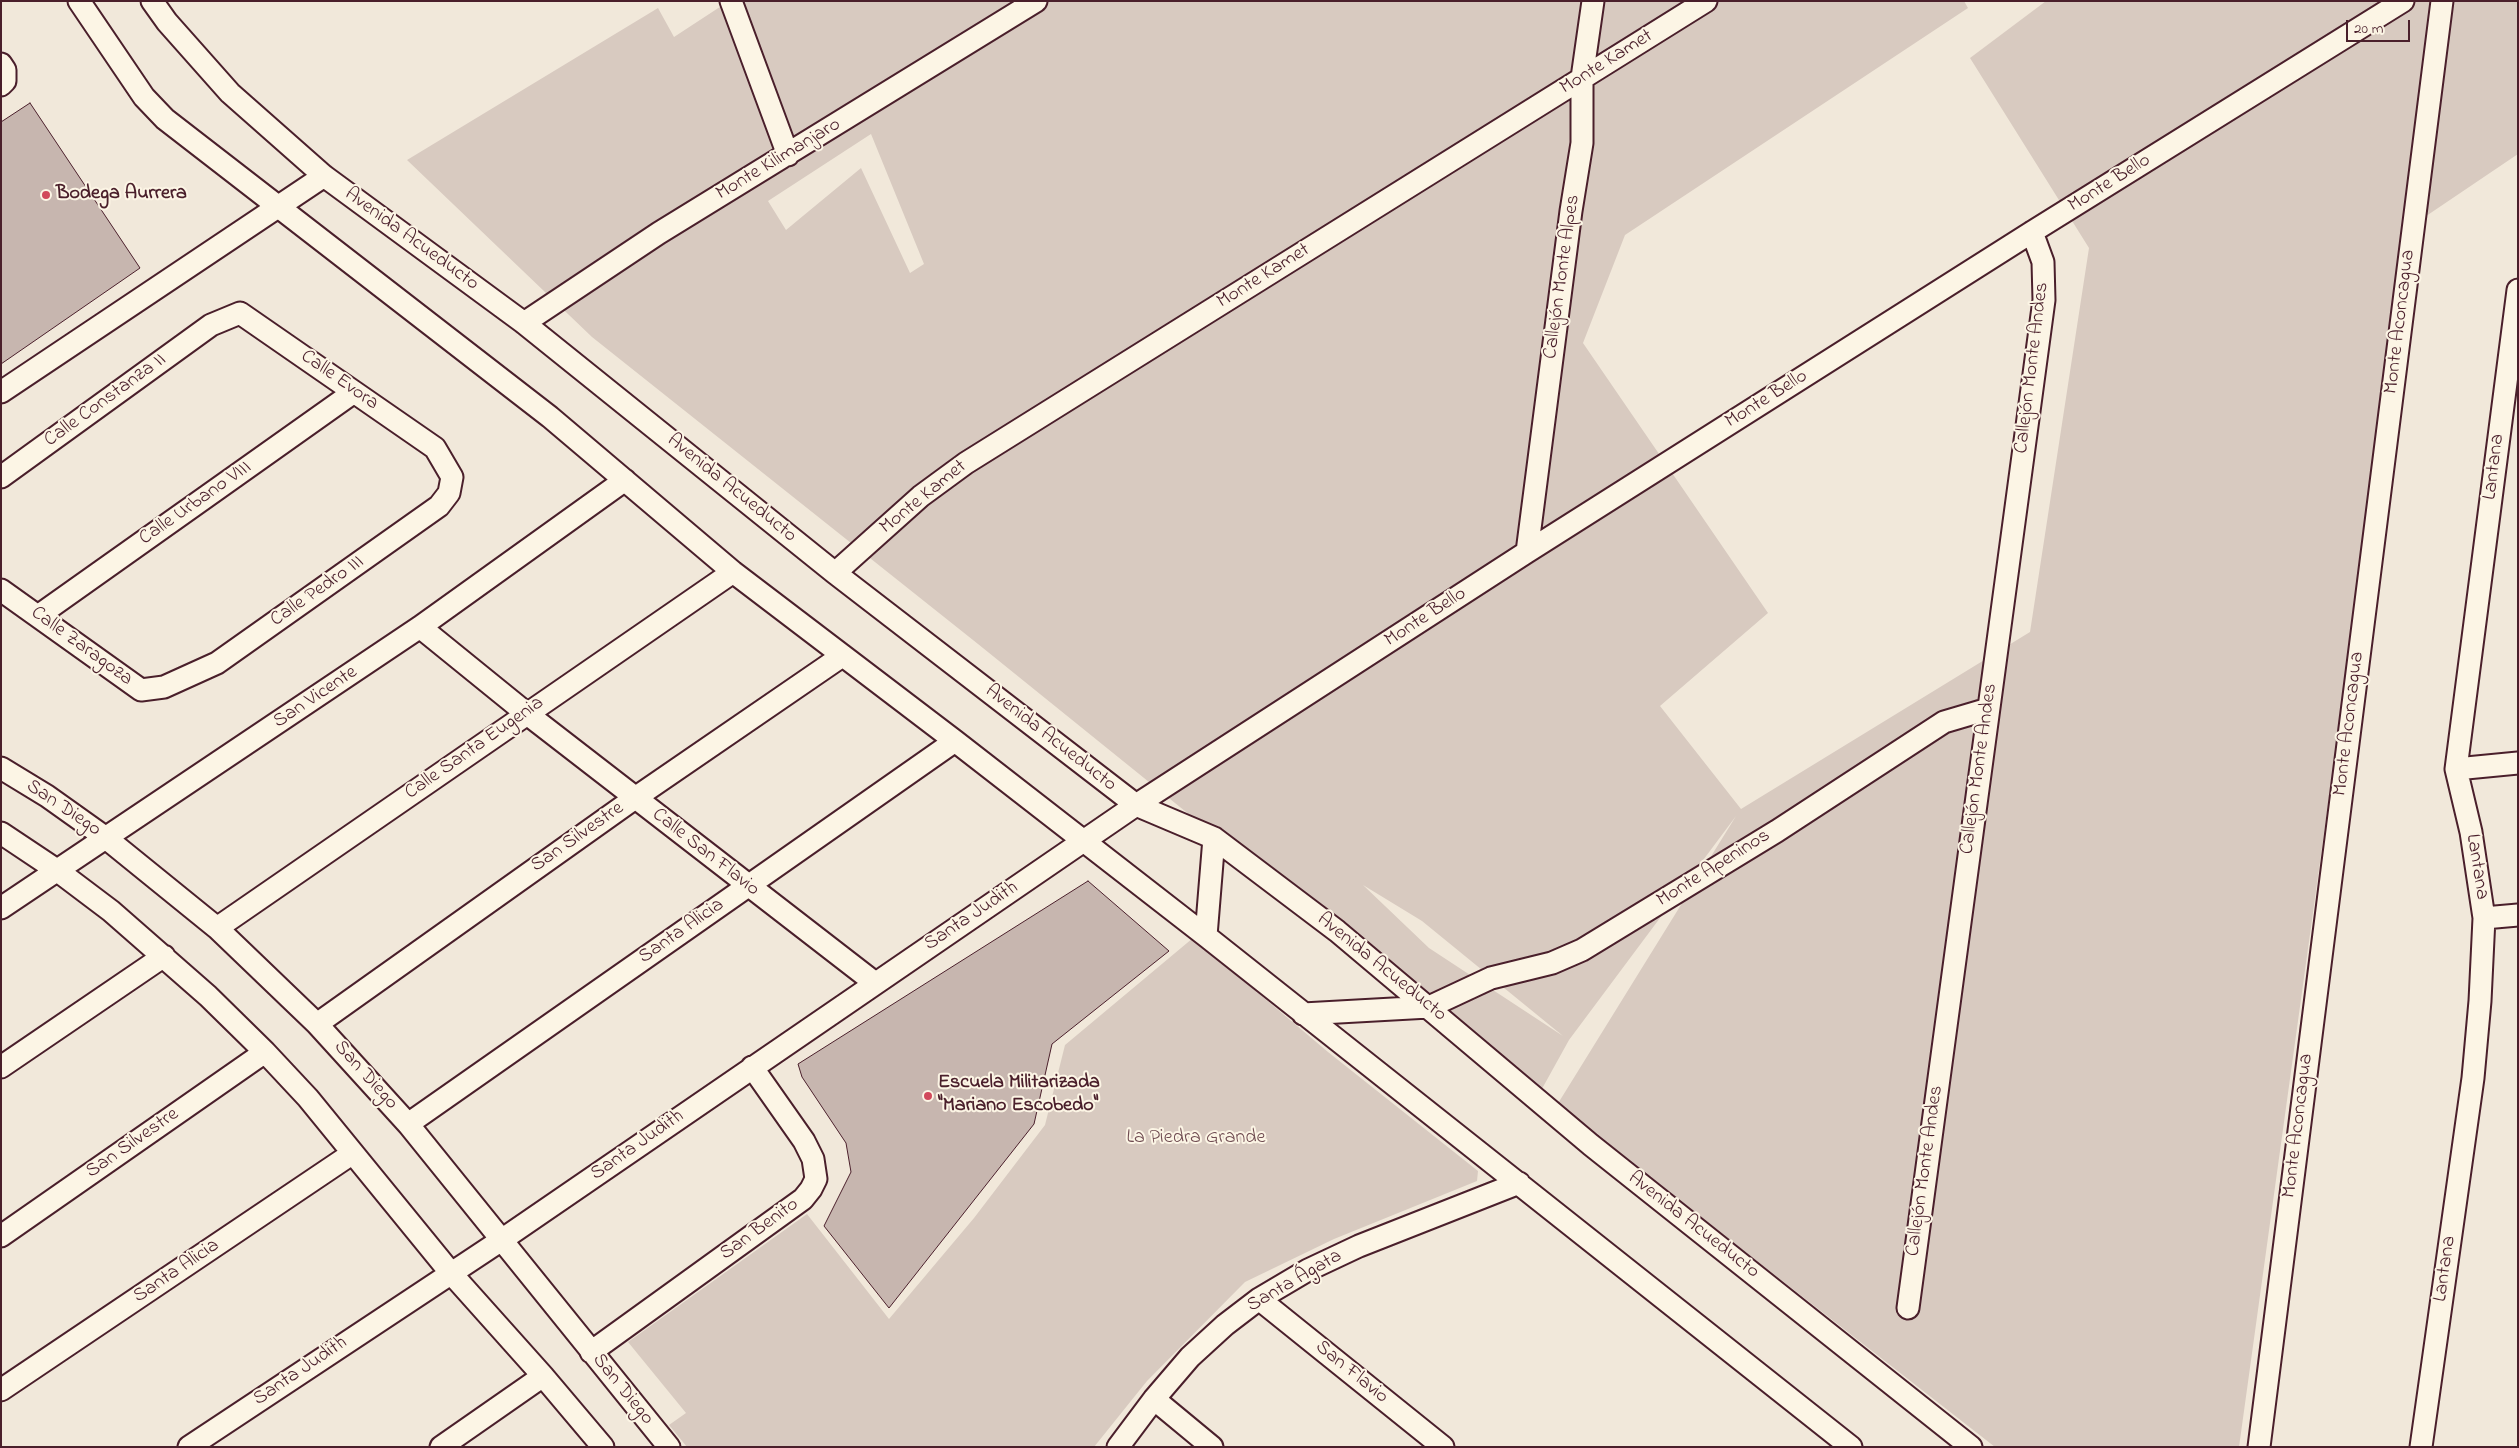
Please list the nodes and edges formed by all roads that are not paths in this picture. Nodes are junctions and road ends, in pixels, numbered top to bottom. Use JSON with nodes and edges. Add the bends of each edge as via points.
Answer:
{"nodes":[{"id":1,"x":79,"y":1,"type":"edge"},
{"id":2,"x":152,"y":1,"type":"edge"},
{"id":3,"x":731,"y":1,"type":"edge"},
{"id":4,"x":1036,"y":1,"type":"edge"},
{"id":5,"x":1593,"y":1,"type":"edge"},
{"id":6,"x":1706,"y":1,"type":"edge"},
{"id":7,"x":2403,"y":1,"type":"edge"},
{"id":8,"x":2442,"y":1,"type":"edge"},
{"id":9,"x":1582,"y":78,"type":"junction"},
{"id":10,"x":788,"y":155,"type":"junction"},
{"id":11,"x":324,"y":176,"type":"junction"},
{"id":12,"x":279,"y":207,"type":"junction"},
{"id":13,"x":2032,"y":232,"type":"junction"},
{"id":14,"x":2518,"y":290,"type":"edge"},
{"id":15,"x":524,"y":323,"type":"junction"},
{"id":16,"x":211,"y":325,"type":"joint"},
{"id":17,"x":1,"y":392,"type":"edge"},
{"id":18,"x":354,"y":392,"type":"junction"},
{"id":19,"x":1,"y":477,"type":"edge"},
{"id":20,"x":452,"y":477,"type":"joint"},
{"id":21,"x":625,"y":480,"type":"junction"},
{"id":22,"x":1527,"y":552,"type":"junction"},
{"id":23,"x":733,"y":572,"type":"junction"},
{"id":24,"x":835,"y":573,"type":"junction"},
{"id":25,"x":1,"y":590,"type":"edge"},
{"id":26,"x":38,"y":616,"type":"junction"},
{"id":27,"x":420,"y":627,"type":"junction"},
{"id":28,"x":842,"y":656,"type":"junction"},
{"id":29,"x":164,"y":687,"type":"joint"},
{"id":30,"x":1988,"y":709,"type":"junction"},
{"id":31,"x":526,"y":714,"type":"junction"},
{"id":32,"x":955,"y":740,"type":"junction"},
{"id":33,"x":2518,"y":763,"type":"edge"},
{"id":34,"x":1,"y":768,"type":"edge"},
{"id":35,"x":2456,"y":769,"type":"junction"},
{"id":36,"x":634,"y":798,"type":"junction"},
{"id":37,"x":1136,"y":806,"type":"junction"},
{"id":38,"x":1,"y":833,"type":"edge"},
{"id":39,"x":106,"y":838,"type":"junction"},
{"id":40,"x":1214,"y":838,"type":"junction"},
{"id":41,"x":1083,"y":840,"type":"junction"},
{"id":42,"x":58,"y":871,"type":"junction"},
{"id":43,"x":748,"y":886,"type":"junction"},
{"id":44,"x":1,"y":908,"type":"edge"},
{"id":45,"x":2518,"y":915,"type":"edge"},
{"id":46,"x":2484,"y":918,"type":"junction"},
{"id":47,"x":217,"y":928,"type":"junction"},
{"id":48,"x":1206,"y":936,"type":"junction"},
{"id":49,"x":164,"y":956,"type":"junction"},
{"id":50,"x":875,"y":983,"type":"junction"},
{"id":51,"x":1429,"y":1007,"type":"junction"},
{"id":52,"x":1303,"y":1014,"type":"junction"},
{"id":53,"x":317,"y":1024,"type":"junction"},
{"id":54,"x":265,"y":1052,"type":"junction"},
{"id":55,"x":1,"y":1067,"type":"edge"},
{"id":56,"x":752,"y":1067,"type":"junction"},
{"id":57,"x":408,"y":1124,"type":"junction"},
{"id":58,"x":352,"y":1153,"type":"junction"},
{"id":59,"x":1519,"y":1183,"type":"junction"},
{"id":60,"x":1,"y":1236,"type":"edge"},
{"id":61,"x":503,"y":1239,"type":"junction"},
{"id":62,"x":450,"y":1272,"type":"junction"},
{"id":63,"x":1259,"y":1299,"type":"junction"},
{"id":64,"x":1908,"y":1308,"type":"dead end"},
{"id":65,"x":591,"y":1352,"type":"junction"},
{"id":66,"x":544,"y":1376,"type":"junction"},
{"id":67,"x":1,"y":1390,"type":"edge"},
{"id":68,"x":1154,"y":1399,"type":"junction"},
{"id":69,"x":189,"y":1447,"type":"edge"},
{"id":70,"x":441,"y":1447,"type":"edge"},
{"id":71,"x":603,"y":1447,"type":"edge"},
{"id":72,"x":669,"y":1447,"type":"edge"},
{"id":73,"x":1118,"y":1447,"type":"edge"},
{"id":74,"x":1212,"y":1447,"type":"edge"},
{"id":75,"x":1443,"y":1447,"type":"edge"},
{"id":76,"x":1851,"y":1447,"type":"edge"},
{"id":77,"x":1970,"y":1447,"type":"edge"},
{"id":78,"x":2258,"y":1447,"type":"edge"},
{"id":79,"x":2421,"y":1447,"type":"edge"}],
"edges":[{"from":1,"to":12,"type":"street","via":[[144,97],[165,119]]},
{"from":2,"to":11,"type":"street","name":"Avenida Acueducto","via":[[230,93]]},
{"from":3,"to":10,"type":"street"},
{"from":4,"to":10,"type":"street","name":"Monte Kilimanjaro"},
{"from":5,"to":9,"type":"street","name":"Callejón Monte Alpes"},
{"from":6,"to":9,"type":"street","name":"Monte Kamet"},
{"from":7,"to":13,"type":"street","name":"Monte Bello"},
{"from":8,"to":78,"type":"street","name":"Monte Aconcagua"},
{"from":9,"to":22,"type":"street","name":"Callejón Monte Alpes","via":[[1582,143]]},
{"from":9,"to":24,"type":"street","name":"Monte Kamet","via":[[966,463],[921,496]]},
{"from":10,"to":15,"type":"street","name":"Monte Kilimanjaro","via":[[659,233]]},
{"from":11,"to":12,"type":"street"},
{"from":11,"to":15,"type":"street","name":"Avenida Acueducto"},
{"from":12,"to":17,"type":"street"},
{"from":12,"to":21,"type":"street","via":[[534,405]]},
{"from":13,"to":22,"type":"street","name":"Monte Bello"},
{"from":13,"to":30,"type":"street","name":"Callejón Monte Andes","via":[[2043,262],[2044,300]]},
{"from":14,"to":35,"type":"street","name":"Lantana"},
{"from":15,"to":24,"type":"street","name":"Avenida Acueducto"},
{"from":16,"to":18,"type":"street","name":"Calle Evora","via":[[240,313]]},
{"from":16,"to":19,"type":"street","name":"Calle Constanza II"},
{"from":18,"to":20,"type":"street","name":"Calle Evora","via":[[435,448]]},
{"from":18,"to":26,"type":"street","name":"Calle Urbano VIII"},
{"from":20,"to":29,"type":"street","name":"Calle Pedro III","via":[[449,493],[439,506],[217,663]]},
{"from":21,"to":23,"type":"street"},
{"from":21,"to":27,"type":"street","name":"San Vicente"},
{"from":22,"to":37,"type":"street","name":"Monte Bello"},
{"from":23,"to":28,"type":"street"},
{"from":23,"to":31,"type":"street","name":"Calle Santa Eugenia"},
{"from":24,"to":37,"type":"street","name":"Avenida Acueducto"},
{"from":25,"to":26,"type":"street","name":"Calle Zaragoza"},
{"from":26,"to":29,"type":"street","name":"Calle Zaragoza","via":[[141,690]]},
{"from":27,"to":31,"type":"street","name":"Calle San Flavio"},
{"from":27,"to":39,"type":"street","name":"San Vicente"},
{"from":28,"to":32,"type":"street"},
{"from":28,"to":36,"type":"street","name":"San Silvestre"},
{"from":30,"to":51,"type":"street","name":"Monte Apeninos","via":[[1944,722],[1777,831],[1582,950],[1552,964],[1491,978]]},
{"from":30,"to":64,"type":"street","name":"Callejón Monte Andes"},
{"from":31,"to":36,"type":"street","name":"Calle San Flavio"},
{"from":31,"to":47,"type":"street","name":"Calle Santa Eugenia"},
{"from":32,"to":41,"type":"street"},
{"from":32,"to":43,"type":"street","name":"Santa Alicia"},
{"from":33,"to":35,"type":"street"},
{"from":34,"to":39,"type":"street","name":"San Diego"},
{"from":35,"to":46,"type":"street","name":"Lantana"},
{"from":36,"to":43,"type":"street","name":"Calle San Flavio"},
{"from":36,"to":53,"type":"street","name":"San Silvestre"},
{"from":37,"to":40,"type":"street","name":"Avenida Acueducto"},
{"from":37,"to":41,"type":"street","name":"Monte Bello"},
{"from":38,"to":42,"type":"street"},
{"from":39,"to":42,"type":"street","name":"San Vicente"},
{"from":39,"to":47,"type":"street","name":"San Diego"},
{"from":40,"to":48,"type":"street"},
{"from":40,"to":51,"type":"street","name":"Avenida Acueducto","via":[[1337,931]]},
{"from":41,"to":48,"type":"street"},
{"from":41,"to":50,"type":"street","name":"Santa Judith"},
{"from":42,"to":44,"type":"street","name":"San Vicente"},
{"from":42,"to":49,"type":"street"},
{"from":43,"to":50,"type":"street","name":"Calle San Flavio"},
{"from":43,"to":57,"type":"street","name":"Santa Alicia"},
{"from":45,"to":46,"type":"street"},
{"from":46,"to":79,"type":"street","name":"Lantana","via":[[2473,1078]]},
{"from":47,"to":53,"type":"street","name":"San Diego"},
{"from":48,"to":52,"type":"street"},
{"from":49,"to":54,"type":"street"},
{"from":49,"to":55,"type":"street"},
{"from":50,"to":56,"type":"street","name":"Santa Judith"},
{"from":51,"to":52,"type":"street"},
{"from":51,"to":77,"type":"street","name":"Avenida Acueducto","via":[[1591,1145]]},
{"from":52,"to":59,"type":"street"},
{"from":53,"to":57,"type":"street","name":"San Diego"},
{"from":54,"to":58,"type":"street","via":[[308,1098]]},
{"from":54,"to":60,"type":"street","name":"San Silvestre"},
{"from":56,"to":61,"type":"street","name":"Santa Judith"},
{"from":56,"to":65,"type":"street","name":"San Benito","via":[[807,1147],[816,1179],[811,1190],[803,1199]]},
{"from":57,"to":61,"type":"street","name":"San Diego"},
{"from":58,"to":62,"type":"street"},
{"from":58,"to":67,"type":"street","name":"Santa Alicia"},
{"from":59,"to":63,"type":"street","name":"Santa Ágata","via":[[1359,1246],[1308,1270]]},
{"from":59,"to":76,"type":"street"},
{"from":61,"to":62,"type":"street","name":"Santa Judith"},
{"from":61,"to":65,"type":"street","name":"San Diego"},
{"from":62,"to":66,"type":"street"},
{"from":62,"to":69,"type":"street","name":"Santa Judith"},
{"from":63,"to":68,"type":"street","name":"Santa Ágata","via":[[1190,1357]]},
{"from":63,"to":75,"type":"street","name":"San Flavio"},
{"from":65,"to":72,"type":"street","name":"San Diego"},
{"from":66,"to":70,"type":"street"},
{"from":66,"to":71,"type":"street"},
{"from":68,"to":73,"type":"street","name":"Santa Ágata"},
{"from":68,"to":74,"type":"street"}]}
